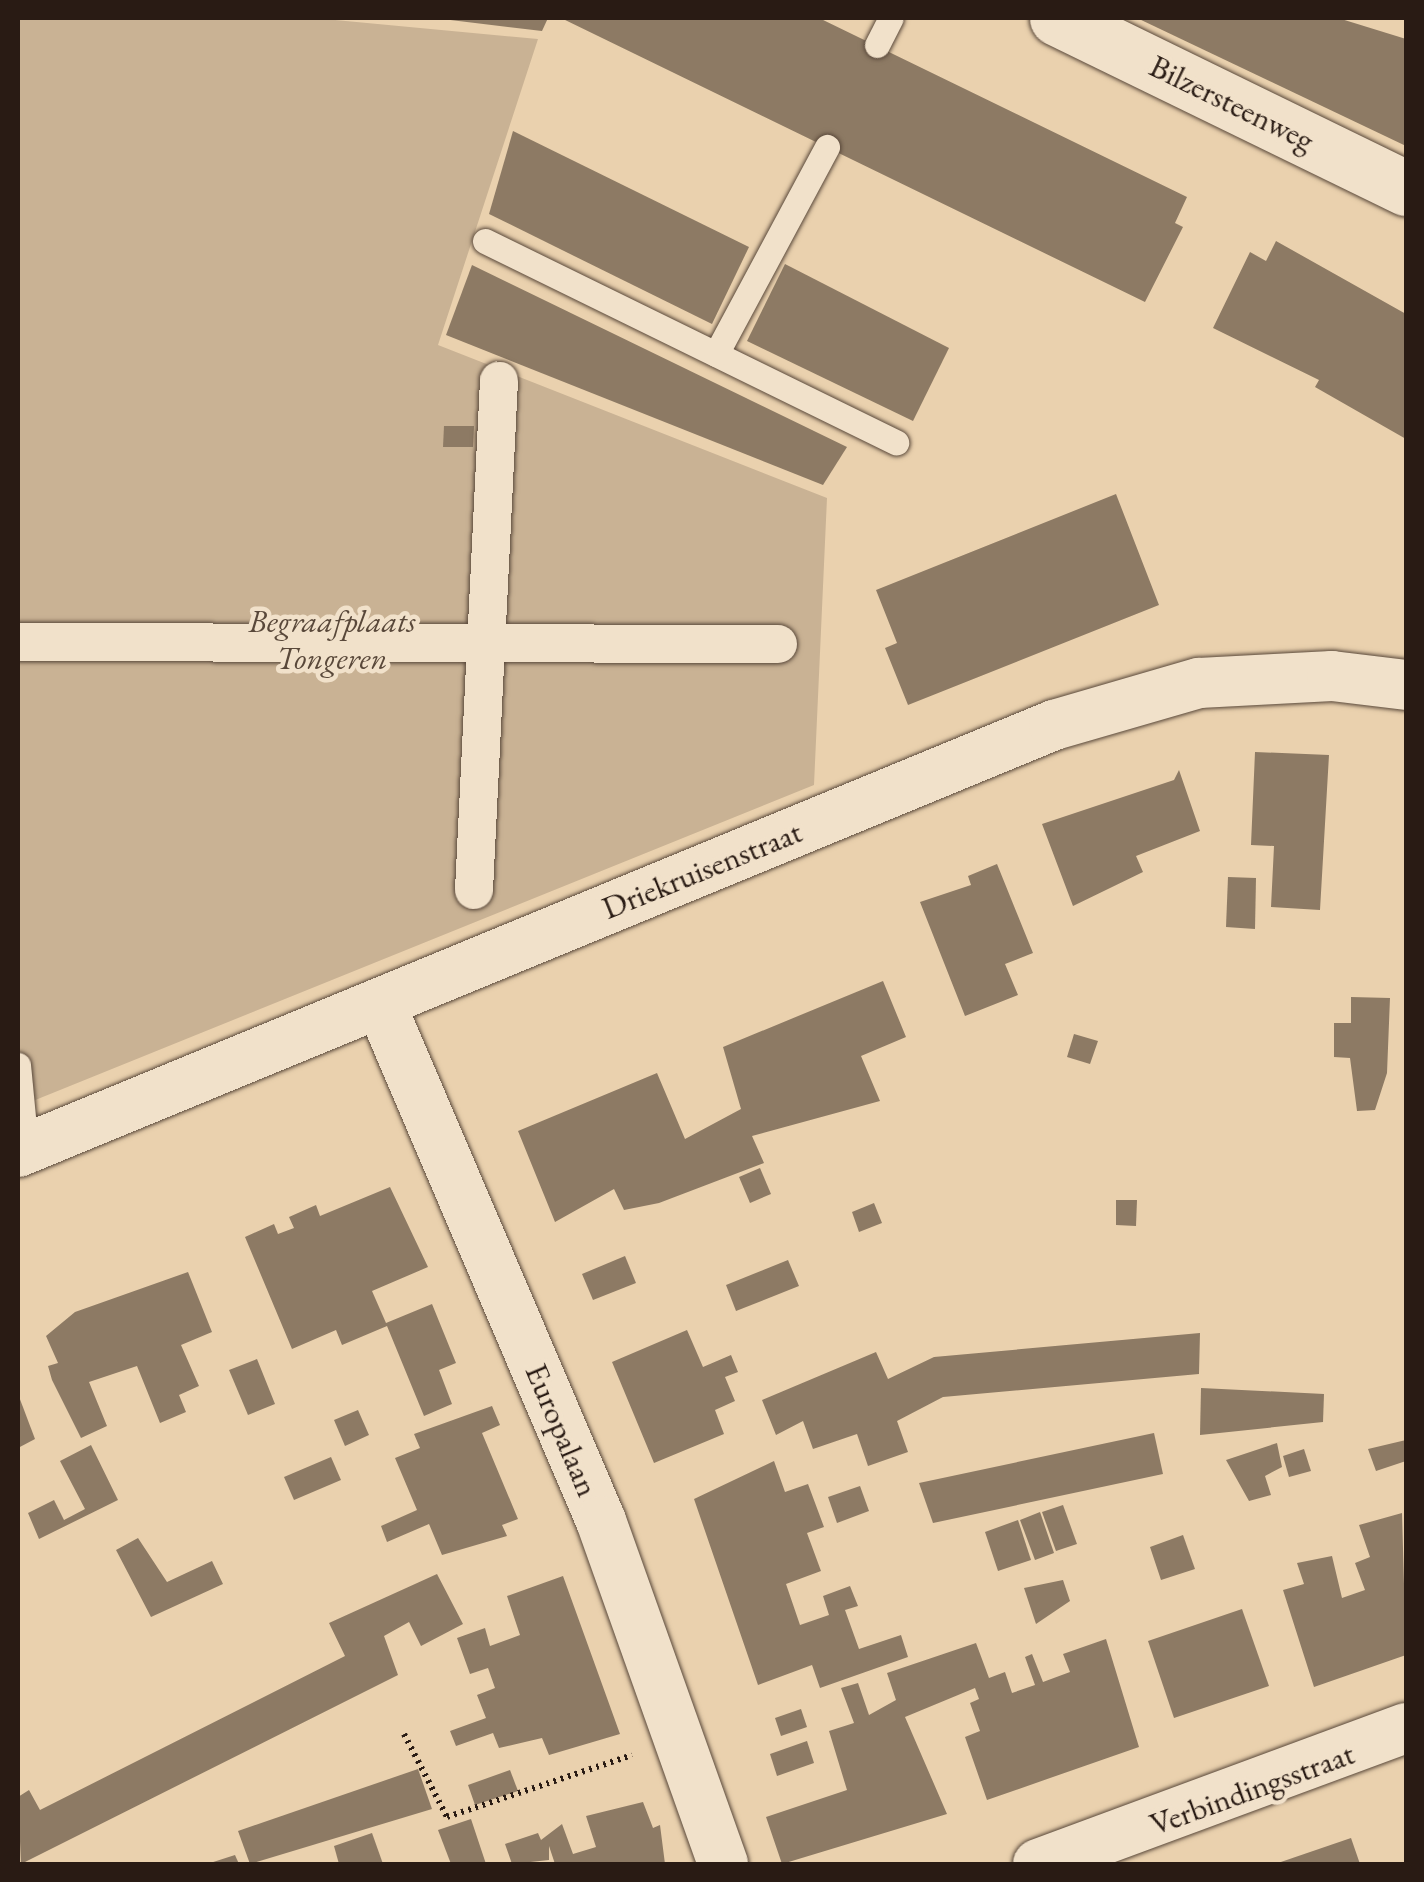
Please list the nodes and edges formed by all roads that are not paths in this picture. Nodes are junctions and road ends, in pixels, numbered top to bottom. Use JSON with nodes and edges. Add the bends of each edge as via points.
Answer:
{"nodes":[{"id":1,"x":890,"y":18,"type":"edge"},
{"id":2,"x":1056,"y":18,"type":"edge"},
{"id":3,"x":877,"y":45,"type":"dead end"},
{"id":4,"x":827,"y":147,"type":"dead end"},
{"id":5,"x":1406,"y":188,"type":"edge"},
{"id":6,"x":485,"y":241,"type":"dead end"},
{"id":7,"x":716,"y":354,"type":"junction"},
{"id":8,"x":499,"y":381,"type":"dead end"},
{"id":9,"x":896,"y":442,"type":"dead end"},
{"id":10,"x":18,"y":642,"type":"edge"},
{"id":11,"x":485,"y":643,"type":"junction"},
{"id":12,"x":778,"y":644,"type":"dead end"},
{"id":13,"x":1406,"y":685,"type":"edge"},
{"id":14,"x":474,"y":890,"type":"dead end"},
{"id":15,"x":380,"y":1003,"type":"junction"},
{"id":16,"x":18,"y":1064,"type":"edge"},
{"id":17,"x":22,"y":1150,"type":"edge"},
{"id":18,"x":1406,"y":1728,"type":"edge"},
{"id":19,"x":1136,"y":1849,"type":"edge"},
{"id":20,"x":723,"y":1864,"type":"edge"},
{"id":21,"x":1038,"y":1864,"type":"edge"}],
"edges":[{"from":1,"to":3,"type":"lane"},
{"from":2,"to":5,"type":"main road","name":"Bilzersteenweg"},
{"from":4,"to":7,"type":"lane"},
{"from":6,"to":7,"type":"lane"},
{"from":7,"to":9,"type":"lane"},
{"from":8,"to":11,"type":"street"},
{"from":10,"to":11,"type":"street"},
{"from":11,"to":12,"type":"street"},
{"from":11,"to":14,"type":"street"},
{"from":13,"to":15,"type":"street","name":"Driekruisenstraat","via":[[1332,676],[1199,683],[1054,725]]},
{"from":15,"to":17,"type":"street","name":"Driekruisenstraat"},
{"from":15,"to":20,"type":"street","name":"Europalaan","via":[[600,1521]]},
{"from":16,"to":17,"type":"lane"},
{"from":18,"to":19,"type":"street","name":"Verbindingsstraat"},
{"from":19,"to":21,"type":"street","name":"Verbindingsstraat"}]}
